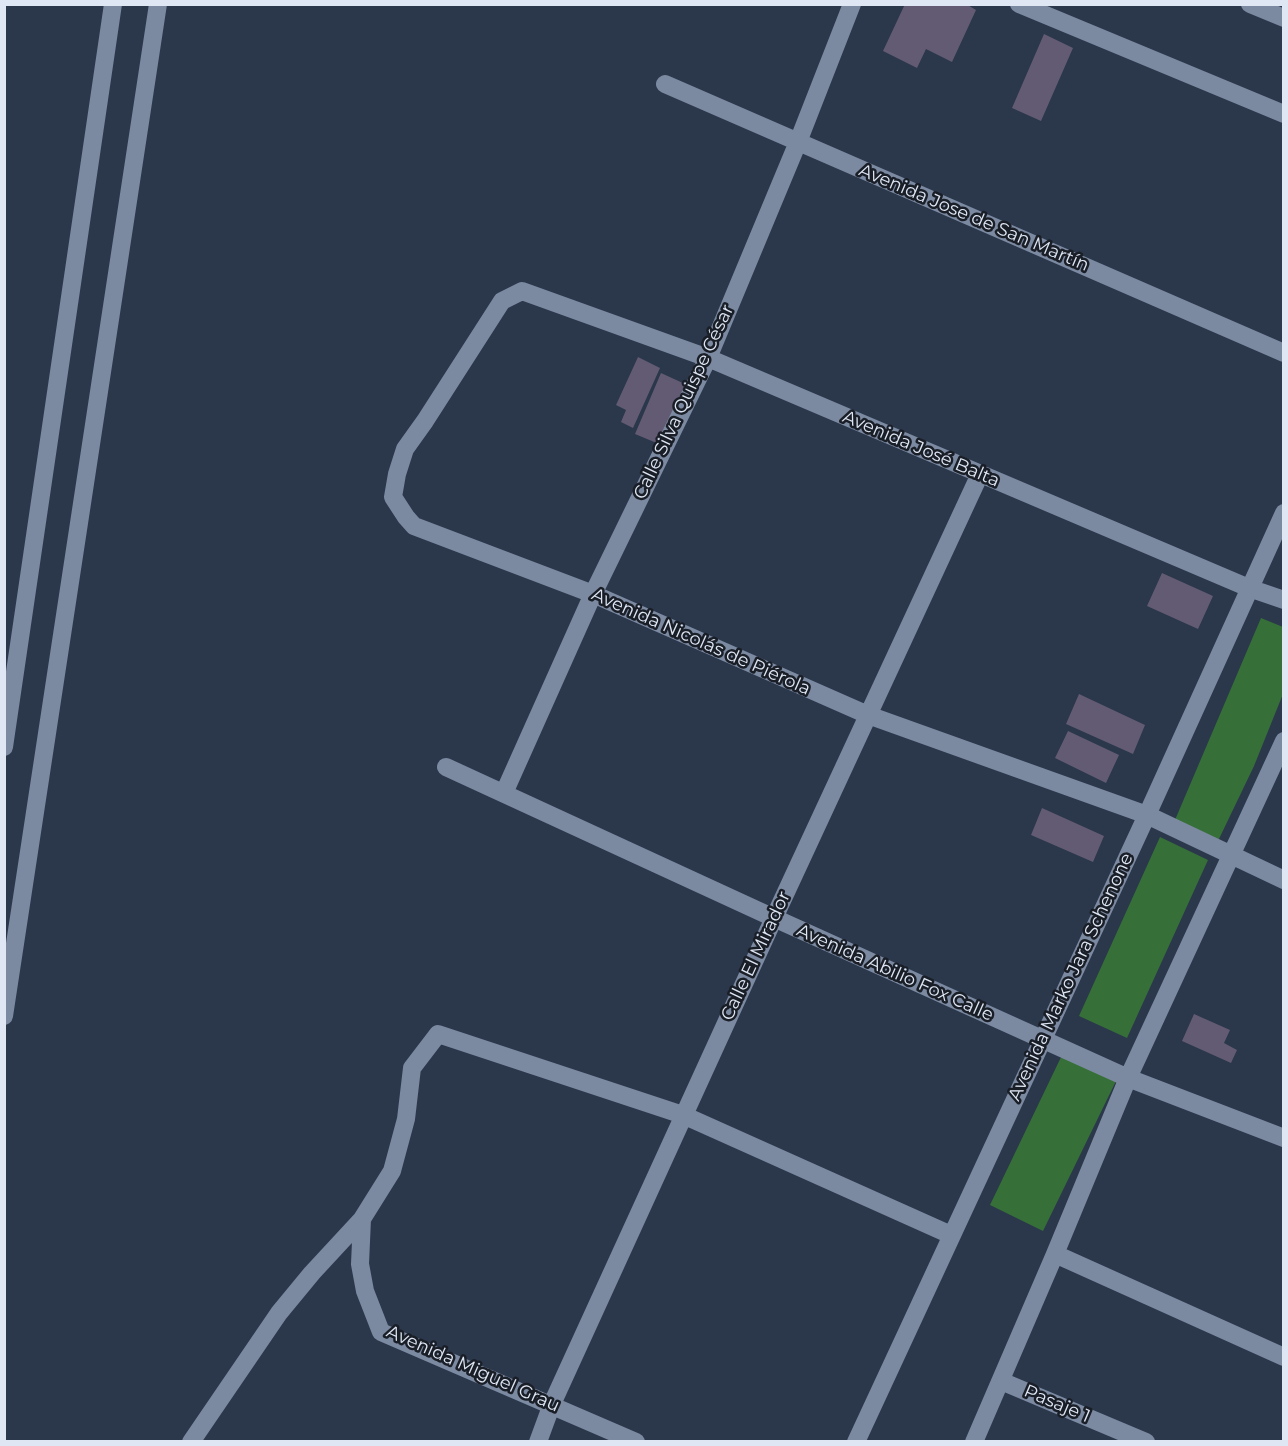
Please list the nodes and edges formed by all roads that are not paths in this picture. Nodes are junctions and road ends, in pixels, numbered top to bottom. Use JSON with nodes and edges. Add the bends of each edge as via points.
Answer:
{"nodes":[{"id":1,"x":113,"y":4,"type":"edge"},
{"id":2,"x":158,"y":4,"type":"edge"},
{"id":3,"x":852,"y":4,"type":"edge"},
{"id":4,"x":1019,"y":4,"type":"edge"},
{"id":5,"x":1250,"y":4,"type":"edge"},
{"id":6,"x":1284,"y":18,"type":"edge"},
{"id":7,"x":665,"y":84,"type":"dead end"},
{"id":8,"x":1284,"y":114,"type":"edge"},
{"id":9,"x":798,"y":142,"type":"junction"},
{"id":10,"x":555,"y":303,"type":"joint"},
{"id":11,"x":1284,"y":353,"type":"edge"},
{"id":12,"x":708,"y":358,"type":"junction"},
{"id":13,"x":980,"y":474,"type":"junction"},
{"id":14,"x":1284,"y":513,"type":"edge"},
{"id":15,"x":1249,"y":588,"type":"junction"},
{"id":16,"x":593,"y":594,"type":"junction"},
{"id":17,"x":1284,"y":600,"type":"edge"},
{"id":18,"x":868,"y":715,"type":"junction"},
{"id":19,"x":1284,"y":741,"type":"edge"},
{"id":20,"x":4,"y":747,"type":"edge"},
{"id":21,"x":446,"y":767,"type":"dead end"},
{"id":22,"x":504,"y":793,"type":"junction"},
{"id":23,"x":1147,"y":815,"type":"junction"},
{"id":24,"x":1232,"y":855,"type":"junction"},
{"id":25,"x":1284,"y":880,"type":"edge"},
{"id":26,"x":774,"y":918,"type":"junction"},
{"id":27,"x":4,"y":1016,"type":"edge"},
{"id":28,"x":1042,"y":1038,"type":"junction"},
{"id":29,"x":1128,"y":1078,"type":"junction"},
{"id":30,"x":683,"y":1115,"type":"junction"},
{"id":31,"x":1284,"y":1138,"type":"edge"},
{"id":32,"x":362,"y":1219,"type":"junction"},
{"id":33,"x":951,"y":1235,"type":"junction"},
{"id":34,"x":1055,"y":1254,"type":"junction"},
{"id":35,"x":1284,"y":1357,"type":"edge"},
{"id":36,"x":1000,"y":1381,"type":"junction"},
{"id":37,"x":552,"y":1404,"type":"junction"},
{"id":38,"x":191,"y":1442,"type":"edge"},
{"id":39,"x":538,"y":1442,"type":"edge"},
{"id":40,"x":636,"y":1442,"type":"edge"},
{"id":41,"x":856,"y":1442,"type":"edge"},
{"id":42,"x":974,"y":1442,"type":"edge"},
{"id":43,"x":1146,"y":1442,"type":"edge"}],
"edges":[{"from":1,"to":20,"type":"street"},
{"from":2,"to":27,"type":"street"},
{"from":3,"to":9,"type":"street","name":"Calle Silva Quispe César"},
{"from":4,"to":8,"type":"street"},
{"from":5,"to":6,"type":"street"},
{"from":7,"to":9,"type":"street","name":"Avenida Jose de San Martín"},
{"from":9,"to":11,"type":"street","name":"Avenida Jose de San Martín"},
{"from":9,"to":12,"type":"street","name":"Calle Silva Quispe César"},
{"from":10,"to":12,"type":"street","name":"Avenida José Balta"},
{"from":10,"to":16,"type":"street","name":"Avenida Nicolás de Piérola","via":[[522,291],[502,301],[405,449],[393,497],[414,526]]},
{"from":12,"to":13,"type":"street","name":"Avenida José Balta"},
{"from":12,"to":16,"type":"street","name":"Calle Silva Quispe César"},
{"from":13,"to":15,"type":"street","name":"Avenida José Balta"},
{"from":13,"to":18,"type":"street","name":"Calle El Mirador"},
{"from":14,"to":15,"type":"street","name":"Avenida Marko Jara Schenone"},
{"from":15,"to":17,"type":"street","name":"Avenida José Balta"},
{"from":15,"to":23,"type":"street","name":"Avenida Marko Jara Schenone"},
{"from":16,"to":18,"type":"street","name":"Avenida Nicolás de Piérola"},
{"from":16,"to":22,"type":"street","name":"Calle Silva Quispe César"},
{"from":18,"to":23,"type":"street","name":"Avenida Nicolás de Piérola"},
{"from":18,"to":26,"type":"street","name":"Calle El Mirador"},
{"from":19,"to":24,"type":"street"},
{"from":21,"to":22,"type":"street","name":"Avenida Abilio Fox Calle"},
{"from":22,"to":26,"type":"street","name":"Avenida Abilio Fox Calle"},
{"from":23,"to":24,"type":"street","name":"Avenida Nicolás de Piérola"},
{"from":23,"to":28,"type":"street","name":"Avenida Marko Jara Schenone"},
{"from":24,"to":25,"type":"street","name":"Avenida Nicolás de Piérola"},
{"from":24,"to":29,"type":"street"},
{"from":26,"to":28,"type":"street","name":"Avenida Abilio Fox Calle"},
{"from":26,"to":30,"type":"street","name":"Calle El Mirador"},
{"from":28,"to":29,"type":"street","name":"Avenida Abilio Fox Calle"},
{"from":28,"to":33,"type":"street","name":"Avenida Marko Jara Schenone"},
{"from":29,"to":31,"type":"street","name":"Avenida Abilio Fox Calle"},
{"from":29,"to":34,"type":"street"},
{"from":30,"to":32,"type":"street","via":[[438,1034],[412,1068],[406,1119],[392,1172]]},
{"from":30,"to":33,"type":"street"},
{"from":30,"to":37,"type":"street","name":"Calle El Mirador"},
{"from":32,"to":37,"type":"street","name":"Avenida Miguel Grau","via":[[360,1264],[365,1291],[381,1332]]},
{"from":32,"to":38,"type":"street","via":[[279,1313]]},
{"from":33,"to":41,"type":"street","name":"Avenida Marko Jara Schenone"},
{"from":34,"to":35,"type":"street"},
{"from":34,"to":36,"type":"street"},
{"from":36,"to":42,"type":"street"},
{"from":36,"to":43,"type":"street","name":"Pasaje 1"},
{"from":37,"to":39,"type":"street","name":"Calle El Mirador"},
{"from":37,"to":40,"type":"street","name":"Avenida Miguel Grau"}]}
